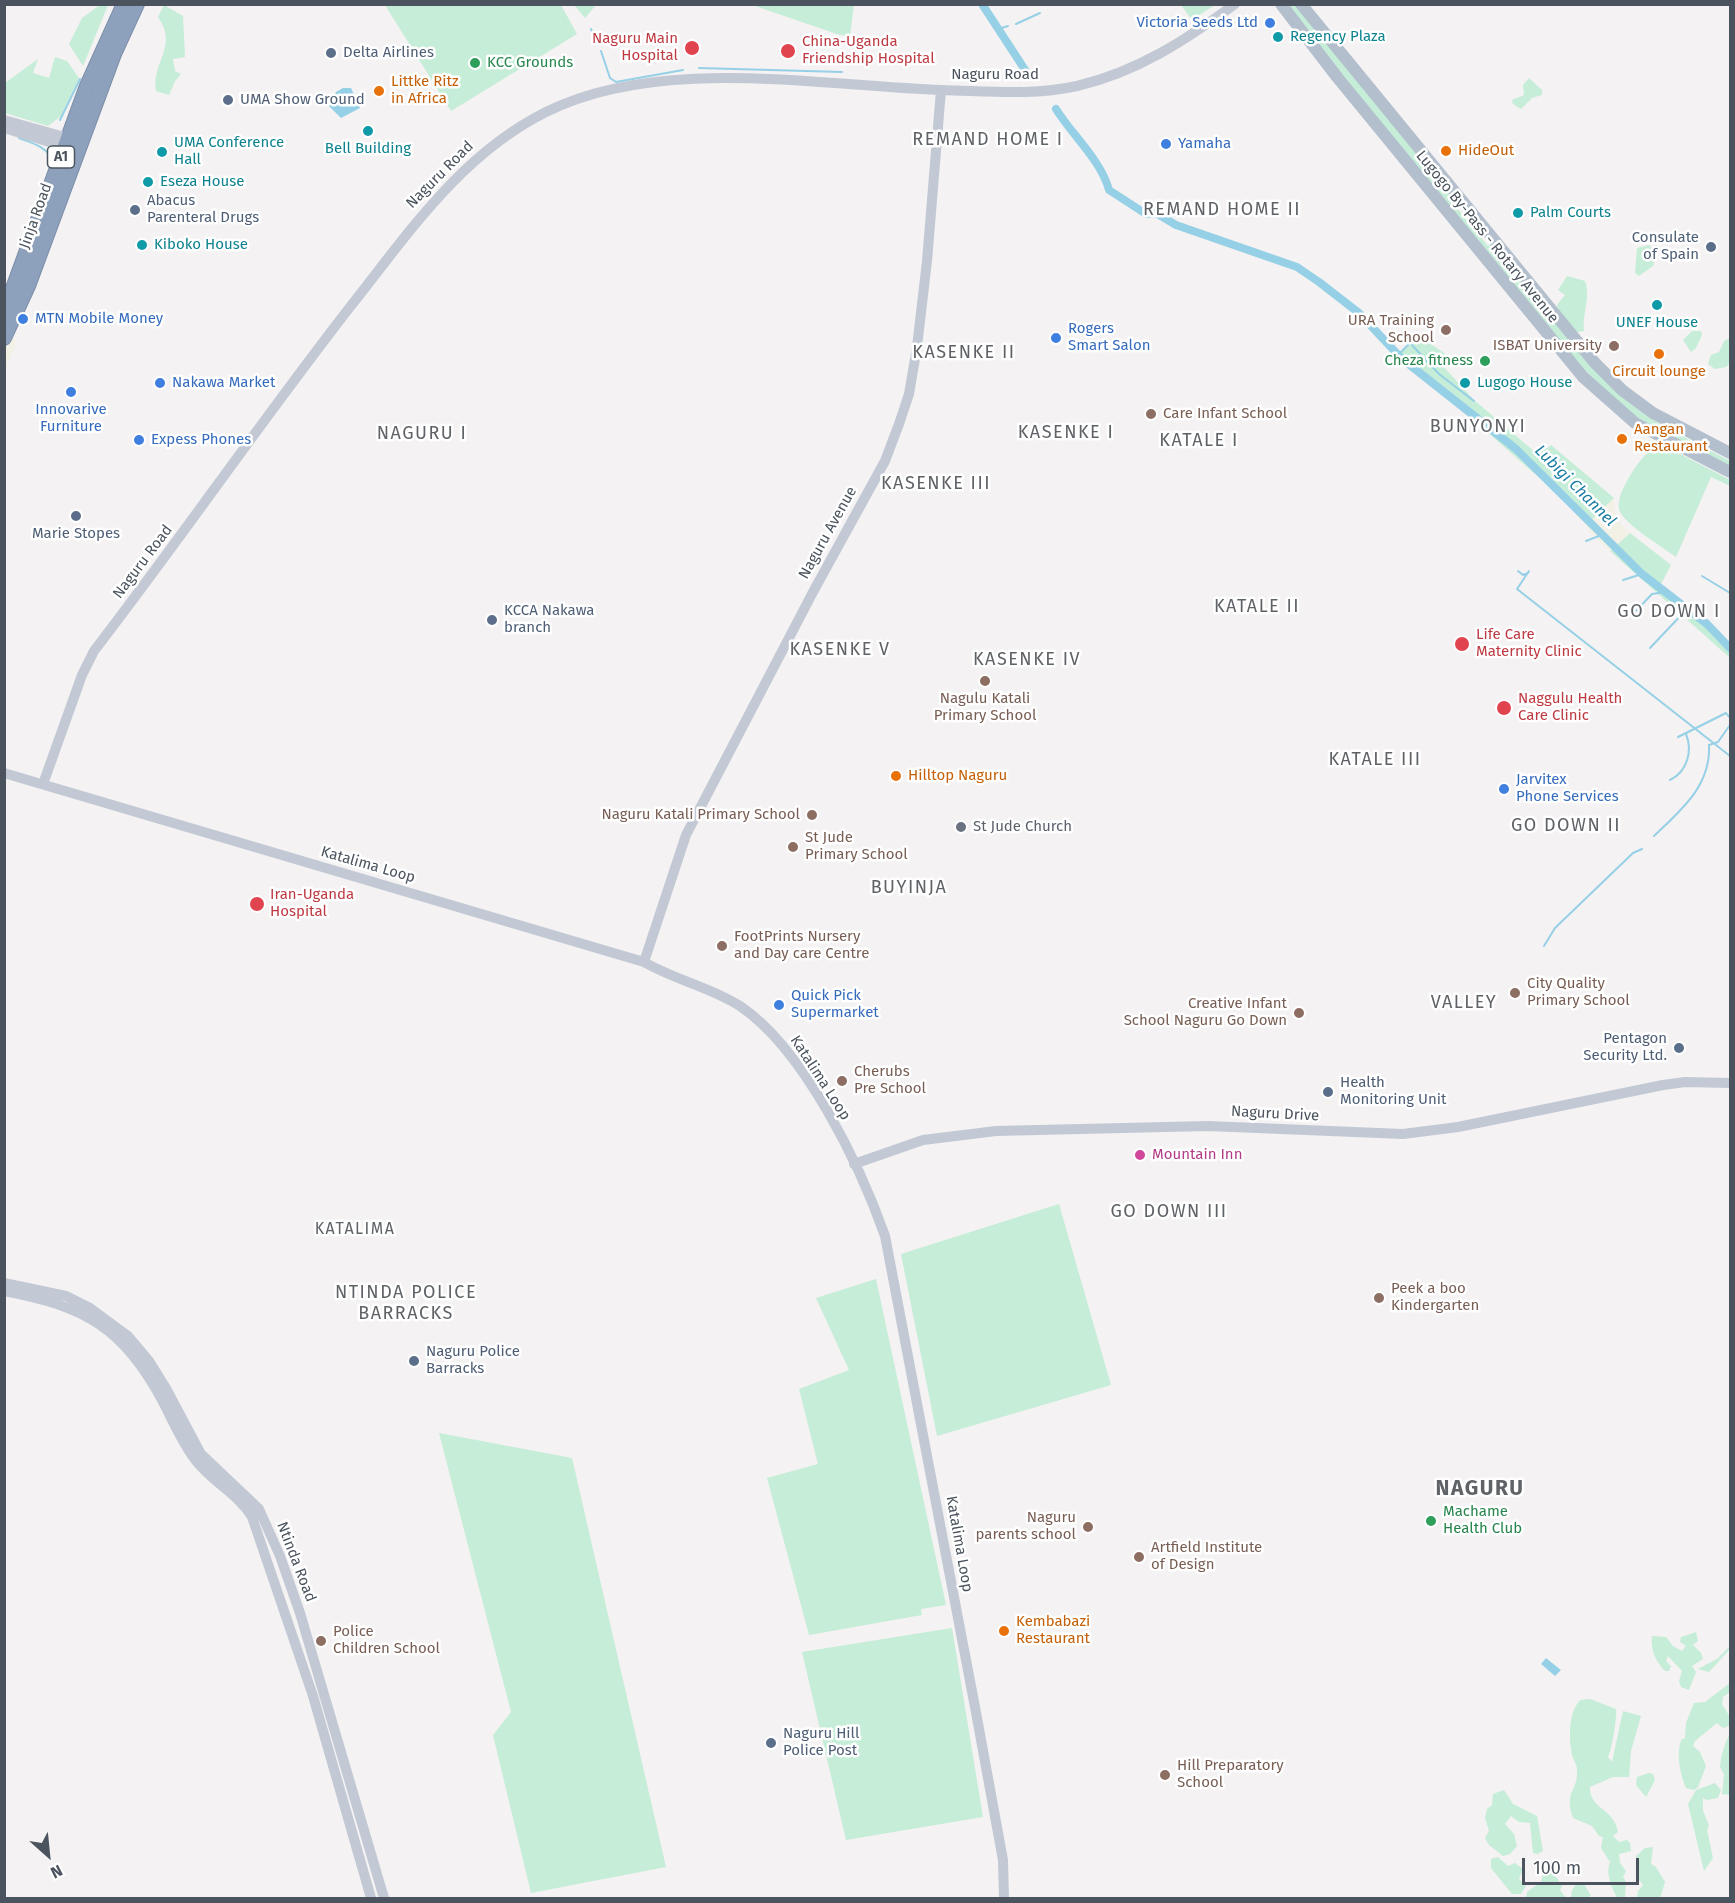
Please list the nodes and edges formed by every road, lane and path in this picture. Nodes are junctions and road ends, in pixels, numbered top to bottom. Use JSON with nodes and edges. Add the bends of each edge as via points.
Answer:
{"nodes":[{"id":1,"x":124,"y":4,"type":"edge"},
{"id":2,"x":137,"y":4,"type":"edge"},
{"id":3,"x":1235,"y":4,"type":"edge"},
{"id":4,"x":1281,"y":4,"type":"edge"},
{"id":5,"x":1301,"y":4,"type":"edge"},
{"id":6,"x":941,"y":90,"type":"junction"},
{"id":7,"x":4,"y":120,"type":"edge"},
{"id":8,"x":4,"y":128,"type":"edge"},
{"id":9,"x":82,"y":135,"type":"junction"},
{"id":10,"x":64,"y":142,"type":"junction"},
{"id":11,"x":74,"y":160,"type":"junction"},
{"id":12,"x":4,"y":313,"type":"edge"},
{"id":13,"x":4,"y":338,"type":"edge"},
{"id":14,"x":1731,"y":453,"type":"edge"},
{"id":15,"x":1731,"y":472,"type":"edge"},
{"id":16,"x":4,"y":773,"type":"edge"},
{"id":17,"x":43,"y":784,"type":"junction"},
{"id":18,"x":644,"y":962,"type":"junction"},
{"id":19,"x":1731,"y":1083,"type":"edge"},
{"id":20,"x":854,"y":1164,"type":"junction"},
{"id":21,"x":4,"y":1283,"type":"edge"},
{"id":22,"x":4,"y":1291,"type":"edge"},
{"id":23,"x":371,"y":1899,"type":"edge"},
{"id":24,"x":384,"y":1899,"type":"edge"},
{"id":25,"x":1004,"y":1899,"type":"edge"}],
"edges":[{"from":1,"to":10,"type":"highway","name":"Jinja Road","number":"A1"},
{"from":2,"to":9,"type":"highway","name":"Jinja Road","number":"A1"},
{"from":3,"to":6,"type":"street","name":"Naguru Road","via":[[1146,62],[1100,79],[1036,92]]},
{"from":4,"to":15,"type":"main road","name":"Lugogo By-Pass - Rotary Avenue","via":[[1583,377],[1635,423]]},
{"from":5,"to":14,"type":"main road","name":"Lugogo By-Pass - Rotary Avenue","via":[[1595,363],[1653,413]]},
{"from":6,"to":17,"type":"street","name":"Naguru Road","via":[[772,80],[695,80],[606,90],[548,111],[485,151],[408,229],[94,651]]},
{"from":6,"to":18,"type":"street","name":"Naguru Avenue","via":[[916,347],[909,394],[896,435],[686,835]]},
{"from":7,"to":10,"type":"street"},
{"from":8,"to":10,"type":"street"},
{"from":9,"to":10,"type":"street"},
{"from":9,"to":11,"type":"highway","name":"Jinja Road","number":"A1"},
{"from":10,"to":11,"type":"street"},
{"from":10,"to":12,"type":"highway","name":"Jinja Road","number":"A1"},
{"from":11,"to":13,"type":"highway","name":"Jinja Road","number":"A1"},
{"from":16,"to":17,"type":"street","name":"Katalima Loop"},
{"from":17,"to":18,"type":"street","name":"Katalima Loop"},
{"from":18,"to":20,"type":"street","name":"Katalima Loop","via":[[717,993],[774,1034],[808,1082]]},
{"from":19,"to":20,"type":"street","name":"Naguru Drive","via":[[1663,1084],[1458,1127],[1404,1134],[1208,1126],[1089,1127],[923,1140]]},
{"from":20,"to":25,"type":"street","name":"Katalima Loop","via":[[877,1212],[891,1263],[1000,1848]]},
{"from":21,"to":24,"type":"street","name":"Ntinda Road","via":[[66,1296],[128,1336],[167,1390],[201,1454],[258,1509],[300,1613]]},
{"from":22,"to":23,"type":"street","name":"Ntinda Road","via":[[63,1304],[85,1315],[125,1346],[145,1371],[197,1462],[238,1498],[252,1517],[303,1666]]}]}
